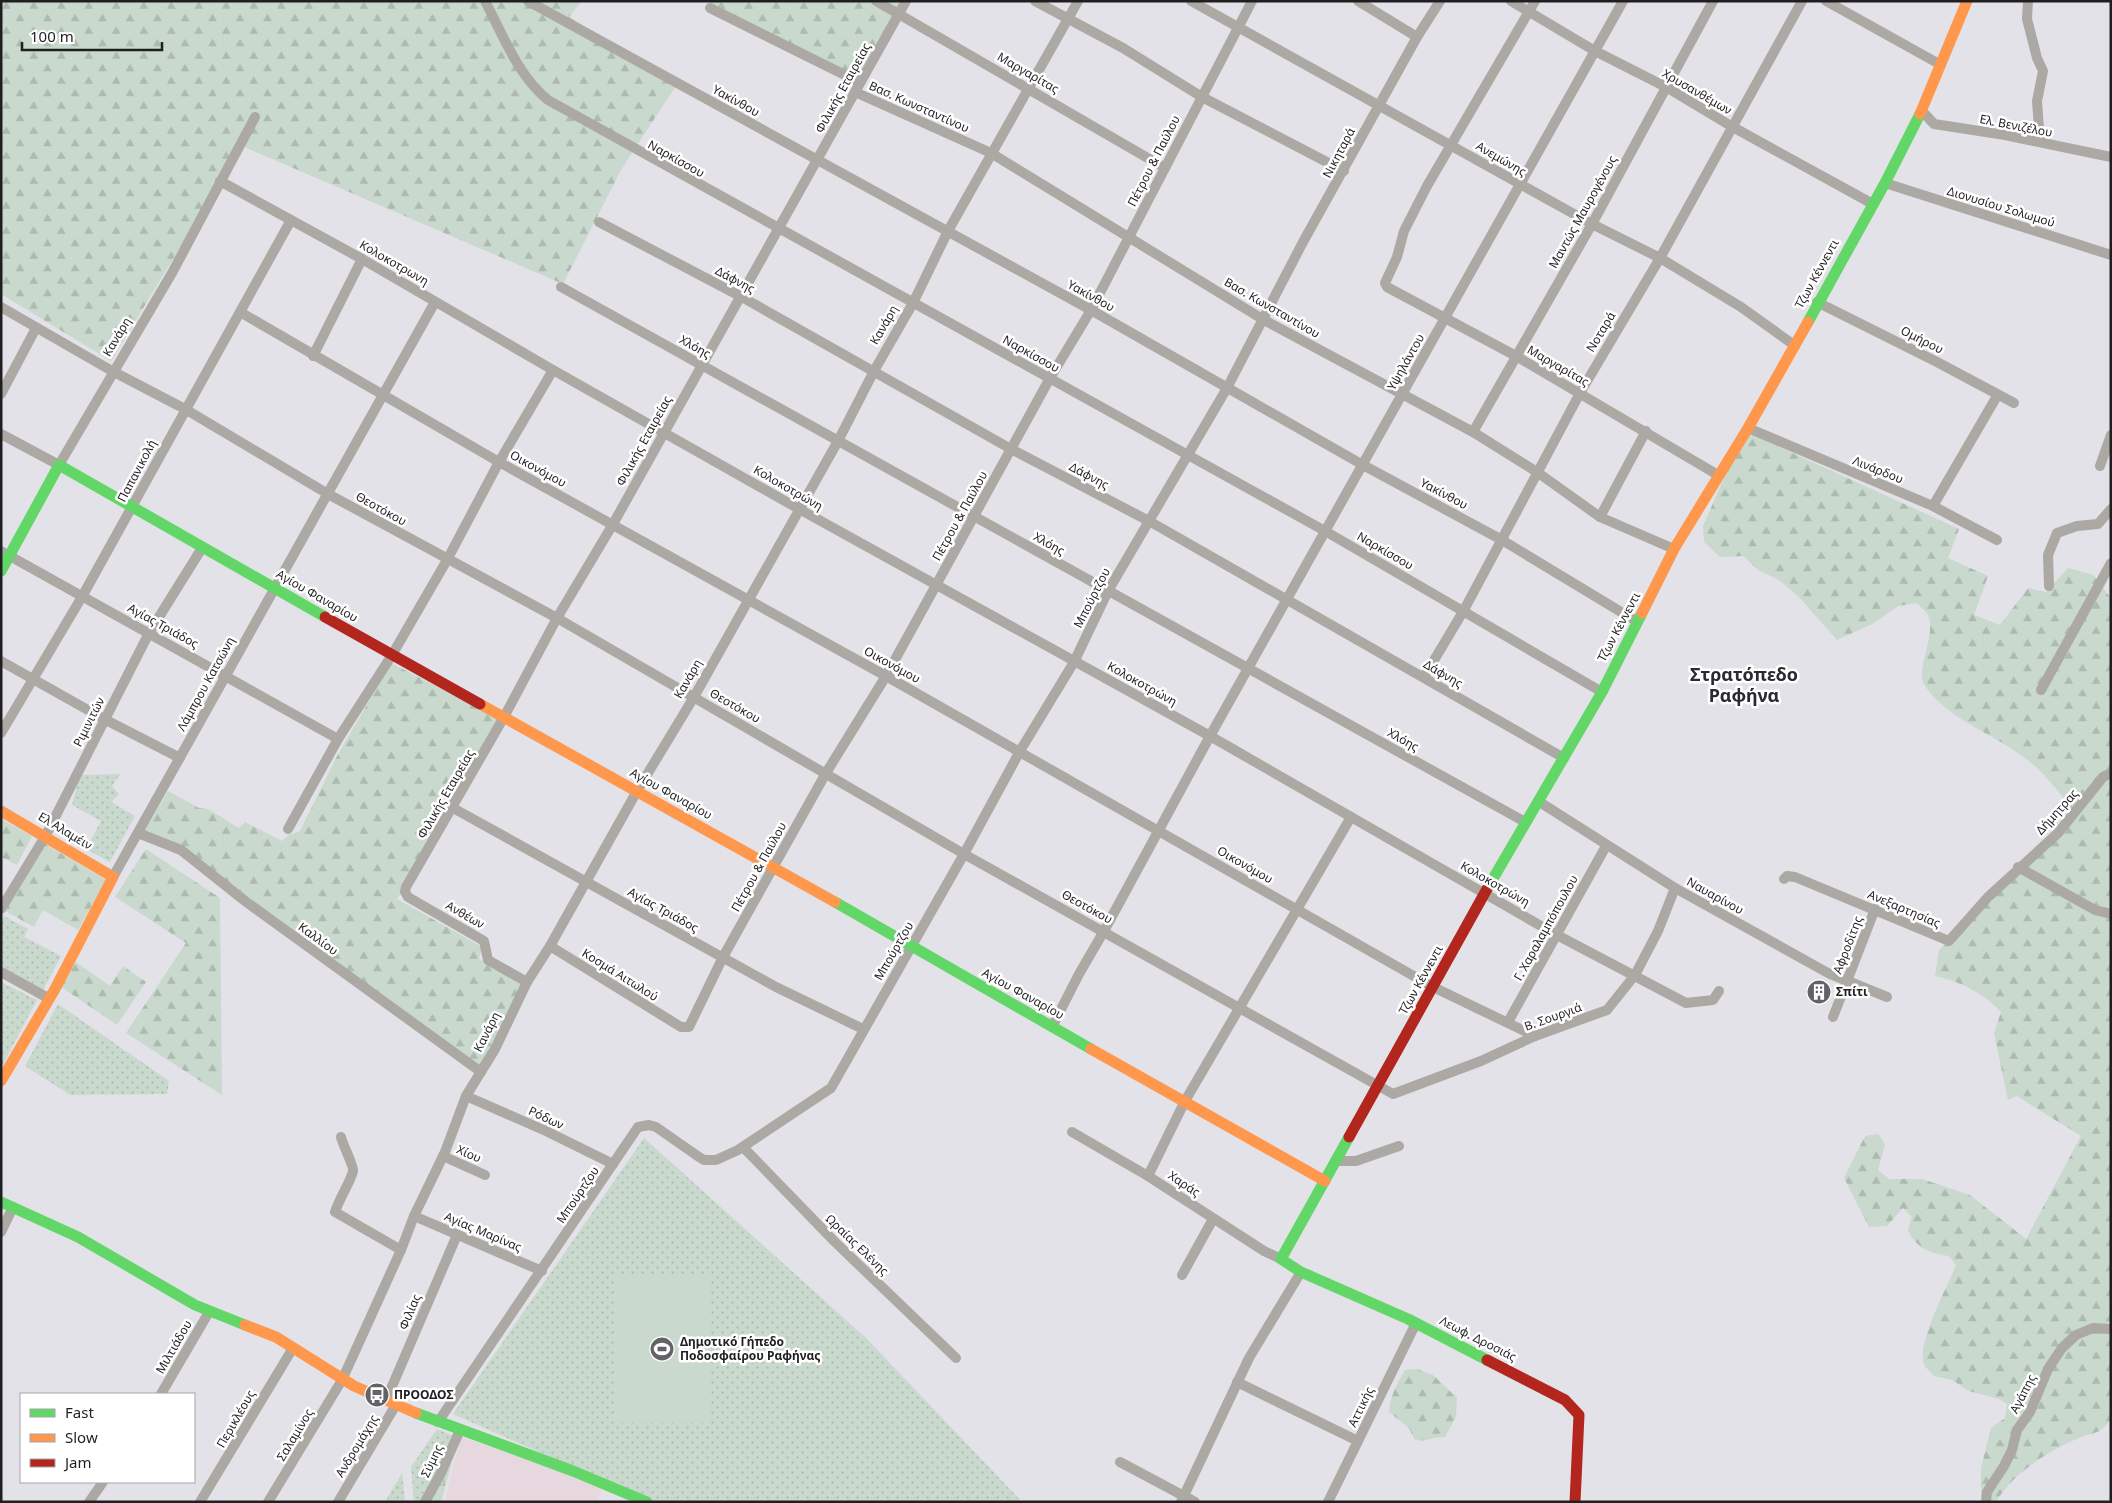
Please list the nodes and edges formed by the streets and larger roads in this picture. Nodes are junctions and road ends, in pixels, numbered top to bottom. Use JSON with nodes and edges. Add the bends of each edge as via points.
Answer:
{"nodes":[{"id":1,"x":485,"y":1,"type":"edge"},
{"id":2,"x":528,"y":1,"type":"edge"},
{"id":3,"x":876,"y":1,"type":"edge"},
{"id":4,"x":906,"y":1,"type":"edge"},
{"id":5,"x":1035,"y":1,"type":"edge"},
{"id":6,"x":1078,"y":1,"type":"edge"},
{"id":7,"x":1191,"y":1,"type":"edge"},
{"id":8,"x":1252,"y":1,"type":"edge"},
{"id":9,"x":1358,"y":1,"type":"edge"},
{"id":10,"x":1440,"y":1,"type":"edge"},
{"id":11,"x":1510,"y":1,"type":"edge"},
{"id":12,"x":1534,"y":1,"type":"edge"},
{"id":13,"x":1623,"y":1,"type":"edge"},
{"id":14,"x":1713,"y":1,"type":"edge"},
{"id":15,"x":1802,"y":1,"type":"edge"},
{"id":16,"x":1826,"y":1,"type":"edge"},
{"id":17,"x":1967,"y":1,"type":"edge"},
{"id":18,"x":2028,"y":1,"type":"edge"},
{"id":19,"x":710,"y":8,"type":"dead end"},
{"id":20,"x":1529,"y":11,"type":"junction"},
{"id":21,"x":899,"y":14,"type":"junction"},
{"id":22,"x":1067,"y":19,"type":"junction"},
{"id":23,"x":1237,"y":28,"type":"junction"},
{"id":24,"x":1417,"y":37,"type":"junction"},
{"id":25,"x":1595,"y":51,"type":"junction"},
{"id":26,"x":1941,"y":65,"type":"junction"},
{"id":27,"x":857,"y":87,"type":"junction"},
{"id":28,"x":1666,"y":87,"type":"junction"},
{"id":29,"x":1028,"y":88,"type":"junction"},
{"id":30,"x":1202,"y":97,"type":"junction"},
{"id":31,"x":1379,"y":105,"type":"junction"},
{"id":32,"x":1922,"y":111,"type":"junction"},
{"id":33,"x":254,"y":117,"type":"dead end"},
{"id":34,"x":1731,"y":126,"type":"junction"},
{"id":35,"x":2040,"y":142,"type":"junction"},
{"id":36,"x":1452,"y":145,"type":"junction"},
{"id":37,"x":991,"y":154,"type":"junction"},
{"id":38,"x":2111,"y":157,"type":"edge"},
{"id":39,"x":816,"y":160,"type":"junction"},
{"id":40,"x":1165,"y":168,"type":"junction"},
{"id":41,"x":1344,"y":171,"type":"junction"},
{"id":42,"x":220,"y":181,"type":"junction"},
{"id":43,"x":1885,"y":183,"type":"junction"},
{"id":44,"x":1520,"y":184,"type":"junction"},
{"id":45,"x":1872,"y":203,"type":"junction"},
{"id":46,"x":291,"y":220,"type":"junction"},
{"id":47,"x":599,"y":222,"type":"dead end"},
{"id":48,"x":1592,"y":224,"type":"junction"},
{"id":49,"x":778,"y":229,"type":"junction"},
{"id":50,"x":948,"y":231,"type":"junction"},
{"id":51,"x":1129,"y":236,"type":"junction"},
{"id":52,"x":2111,"y":255,"type":"edge"},
{"id":53,"x":1660,"y":258,"type":"junction"},
{"id":54,"x":362,"y":259,"type":"junction"},
{"id":55,"x":561,"y":287,"type":"dead end"},
{"id":56,"x":740,"y":296,"type":"junction"},
{"id":57,"x":435,"y":302,"type":"junction"},
{"id":58,"x":1816,"y":302,"type":"junction"},
{"id":59,"x":913,"y":303,"type":"junction"},
{"id":60,"x":1,"y":307,"type":"edge"},
{"id":61,"x":1091,"y":310,"type":"junction"},
{"id":62,"x":240,"y":312,"type":"junction"},
{"id":63,"x":1445,"y":318,"type":"junction"},
{"id":64,"x":1264,"y":320,"type":"junction"},
{"id":65,"x":36,"y":328,"type":"junction"},
{"id":66,"x":1794,"y":345,"type":"junction"},
{"id":67,"x":313,"y":356,"type":"junction"},
{"id":68,"x":1516,"y":356,"type":"junction"},
{"id":69,"x":702,"y":365,"type":"junction"},
{"id":70,"x":553,"y":370,"type":"junction"},
{"id":71,"x":112,"y":371,"type":"junction"},
{"id":72,"x":874,"y":371,"type":"junction"},
{"id":73,"x":1050,"y":378,"type":"junction"},
{"id":74,"x":1227,"y":388,"type":"junction"},
{"id":75,"x":1580,"y":393,"type":"junction"},
{"id":76,"x":1,"y":394,"type":"edge"},
{"id":77,"x":384,"y":394,"type":"junction"},
{"id":78,"x":1402,"y":394,"type":"junction"},
{"id":79,"x":1997,"y":396,"type":"junction"},
{"id":80,"x":2014,"y":403,"type":"dead end"},
{"id":81,"x":185,"y":409,"type":"junction"},
{"id":82,"x":1748,"y":428,"type":"junction"},
{"id":83,"x":663,"y":431,"type":"junction"},
{"id":84,"x":1646,"y":431,"type":"junction"},
{"id":85,"x":1473,"y":432,"type":"junction"},
{"id":86,"x":1,"y":434,"type":"edge"},
{"id":87,"x":2111,"y":435,"type":"edge"},
{"id":88,"x":838,"y":441,"type":"junction"},
{"id":89,"x":1011,"y":449,"type":"junction"},
{"id":90,"x":1189,"y":455,"type":"junction"},
{"id":91,"x":499,"y":462,"type":"junction"},
{"id":92,"x":1363,"y":465,"type":"junction"},
{"id":93,"x":59,"y":466,"type":"junction"},
{"id":94,"x":2100,"y":466,"type":"dead end"},
{"id":95,"x":1537,"y":472,"type":"junction"},
{"id":96,"x":1718,"y":475,"type":"junction"},
{"id":97,"x":328,"y":494,"type":"junction"},
{"id":98,"x":132,"y":506,"type":"junction"},
{"id":99,"x":1933,"y":506,"type":"junction"},
{"id":100,"x":2111,"y":508,"type":"edge"},
{"id":101,"x":799,"y":509,"type":"junction"},
{"id":102,"x":973,"y":516,"type":"junction"},
{"id":103,"x":1600,"y":517,"type":"junction"},
{"id":104,"x":1149,"y":521,"type":"junction"},
{"id":105,"x":613,"y":524,"type":"junction"},
{"id":106,"x":1325,"y":531,"type":"junction"},
{"id":107,"x":1502,"y":540,"type":"junction"},
{"id":108,"x":1997,"y":540,"type":"dead end"},
{"id":109,"x":202,"y":548,"type":"junction"},
{"id":110,"x":1674,"y":549,"type":"junction"},
{"id":111,"x":5,"y":553,"type":"edge"},
{"id":112,"x":447,"y":560,"type":"junction"},
{"id":113,"x":2111,"y":564,"type":"edge"},
{"id":114,"x":1,"y":571,"type":"edge"},
{"id":115,"x":936,"y":585,"type":"junction"},
{"id":116,"x":2049,"y":586,"type":"dead end"},
{"id":117,"x":275,"y":588,"type":"junction"},
{"id":118,"x":1108,"y":590,"type":"junction"},
{"id":119,"x":83,"y":595,"type":"junction"},
{"id":120,"x":749,"y":599,"type":"junction"},
{"id":121,"x":1286,"y":601,"type":"junction"},
{"id":122,"x":1464,"y":610,"type":"junction"},
{"id":123,"x":557,"y":618,"type":"junction"},
{"id":124,"x":1636,"y":621,"type":"junction"},
{"id":125,"x":149,"y":634,"type":"junction"},
{"id":126,"x":392,"y":654,"type":"junction"},
{"id":127,"x":1,"y":661,"type":"edge"},
{"id":128,"x":1074,"y":662,"type":"junction"},
{"id":129,"x":1248,"y":668,"type":"junction"},
{"id":130,"x":226,"y":675,"type":"junction"},
{"id":131,"x":886,"y":676,"type":"junction"},
{"id":132,"x":1424,"y":677,"type":"junction"},
{"id":133,"x":33,"y":679,"type":"junction"},
{"id":134,"x":2041,"y":690,"type":"dead end"},
{"id":135,"x":1602,"y":692,"type":"junction"},
{"id":136,"x":694,"y":697,"type":"junction"},
{"id":137,"x":504,"y":717,"type":"junction"},
{"id":138,"x":104,"y":719,"type":"junction"},
{"id":139,"x":1,"y":733,"type":"edge"},
{"id":140,"x":1210,"y":736,"type":"junction"},
{"id":141,"x":338,"y":739,"type":"junction"},
{"id":142,"x":1020,"y":751,"type":"junction"},
{"id":143,"x":180,"y":758,"type":"junction"},
{"id":144,"x":1564,"y":758,"type":"junction"},
{"id":145,"x":826,"y":773,"type":"junction"},
{"id":146,"x":2111,"y":773,"type":"edge"},
{"id":147,"x":637,"y":792,"type":"junction"},
{"id":148,"x":1538,"y":801,"type":"junction"},
{"id":149,"x":453,"y":808,"type":"junction"},
{"id":150,"x":1,"y":810,"type":"edge"},
{"id":151,"x":1351,"y":817,"type":"junction"},
{"id":152,"x":1525,"y":822,"type":"junction"},
{"id":153,"x":288,"y":829,"type":"dead end"},
{"id":154,"x":1158,"y":830,"type":"junction"},
{"id":155,"x":138,"y":833,"type":"junction"},
{"id":156,"x":46,"y":835,"type":"junction"},
{"id":157,"x":1606,"y":846,"type":"junction"},
{"id":158,"x":964,"y":854,"type":"junction"},
{"id":159,"x":774,"y":867,"type":"junction"},
{"id":160,"x":2018,"y":867,"type":"junction"},
{"id":161,"x":114,"y":877,"type":"junction"},
{"id":162,"x":1784,"y":879,"type":"dead end"},
{"id":163,"x":587,"y":881,"type":"junction"},
{"id":164,"x":1675,"y":888,"type":"junction"},
{"id":165,"x":405,"y":892,"type":"joint"},
{"id":166,"x":1485,"y":892,"type":"junction"},
{"id":167,"x":1,"y":909,"type":"edge"},
{"id":168,"x":1296,"y":909,"type":"junction"},
{"id":169,"x":1875,"y":909,"type":"junction"},
{"id":170,"x":2111,"y":914,"type":"edge"},
{"id":171,"x":1104,"y":931,"type":"junction"},
{"id":172,"x":1555,"y":934,"type":"junction"},
{"id":173,"x":550,"y":946,"type":"junction"},
{"id":174,"x":911,"y":948,"type":"junction"},
{"id":175,"x":723,"y":957,"type":"junction"},
{"id":176,"x":1,"y":972,"type":"edge"},
{"id":177,"x":1635,"y":975,"type":"junction"},
{"id":178,"x":1848,"y":981,"type":"junction"},
{"id":179,"x":527,"y":982,"type":"junction"},
{"id":180,"x":1433,"y":986,"type":"junction"},
{"id":181,"x":1719,"y":991,"type":"dead end"},
{"id":182,"x":1887,"y":997,"type":"dead end"},
{"id":183,"x":48,"y":998,"type":"junction"},
{"id":184,"x":1238,"y":1008,"type":"junction"},
{"id":185,"x":1833,"y":1017,"type":"dead end"},
{"id":186,"x":1508,"y":1022,"type":"junction"},
{"id":187,"x":676,"y":1024,"type":"joint"},
{"id":188,"x":1052,"y":1027,"type":"junction"},
{"id":189,"x":863,"y":1029,"type":"junction"},
{"id":190,"x":1535,"y":1036,"type":"junction"},
{"id":191,"x":481,"y":1072,"type":"junction"},
{"id":192,"x":1,"y":1081,"type":"edge"},
{"id":193,"x":1377,"y":1086,"type":"junction"},
{"id":194,"x":466,"y":1096,"type":"junction"},
{"id":195,"x":1185,"y":1101,"type":"junction"},
{"id":196,"x":1072,"y":1132,"type":"dead end"},
{"id":197,"x":341,"y":1137,"type":"dead end"},
{"id":198,"x":1399,"y":1146,"type":"dead end"},
{"id":199,"x":743,"y":1147,"type":"junction"},
{"id":200,"x":443,"y":1156,"type":"junction"},
{"id":201,"x":1336,"y":1161,"type":"junction"},
{"id":202,"x":613,"y":1164,"type":"junction"},
{"id":203,"x":485,"y":1175,"type":"dead end"},
{"id":204,"x":1148,"y":1176,"type":"junction"},
{"id":205,"x":1325,"y":1181,"type":"junction"},
{"id":206,"x":1,"y":1202,"type":"edge"},
{"id":207,"x":13,"y":1208,"type":"junction"},
{"id":208,"x":414,"y":1216,"type":"junction"},
{"id":209,"x":1213,"y":1219,"type":"junction"},
{"id":210,"x":1,"y":1232,"type":"edge"},
{"id":211,"x":457,"y":1235,"type":"junction"},
{"id":212,"x":401,"y":1250,"type":"junction"},
{"id":213,"x":1281,"y":1259,"type":"junction"},
{"id":214,"x":542,"y":1272,"type":"junction"},
{"id":215,"x":1301,"y":1272,"type":"junction"},
{"id":216,"x":1182,"y":1275,"type":"dead end"},
{"id":217,"x":209,"y":1312,"type":"junction"},
{"id":218,"x":1416,"y":1323,"type":"junction"},
{"id":219,"x":2111,"y":1328,"type":"edge"},
{"id":220,"x":292,"y":1348,"type":"junction"},
{"id":221,"x":956,"y":1358,"type":"dead end"},
{"id":222,"x":342,"y":1380,"type":"junction"},
{"id":223,"x":1237,"y":1382,"type":"junction"},
{"id":224,"x":162,"y":1393,"type":"edge"},
{"id":225,"x":392,"y":1401,"type":"junction"},
{"id":226,"x":438,"y":1422,"type":"junction"},
{"id":227,"x":460,"y":1430,"type":"junction"},
{"id":228,"x":1358,"y":1441,"type":"junction"},
{"id":229,"x":1120,"y":1462,"type":"dead end"},
{"id":230,"x":102,"y":1483,"type":"edge"},
{"id":231,"x":1183,"y":1499,"type":"edge"},
{"id":232,"x":89,"y":1502,"type":"edge"},
{"id":233,"x":200,"y":1502,"type":"edge"},
{"id":234,"x":268,"y":1502,"type":"edge"},
{"id":235,"x":338,"y":1502,"type":"edge"},
{"id":236,"x":425,"y":1502,"type":"edge"},
{"id":237,"x":647,"y":1502,"type":"edge"},
{"id":238,"x":1195,"y":1502,"type":"edge"},
{"id":239,"x":1328,"y":1502,"type":"edge"},
{"id":240,"x":1575,"y":1502,"type":"edge"},
{"id":241,"x":1986,"y":1502,"type":"edge"}],
"edges":[{"from":1,"to":49,"type":"street","name":"Ναρκίσσου","via":[[535,90]]},
{"from":2,"to":39,"type":"street","name":"Υακίνθου"},
{"from":3,"to":21,"type":"street","name":"Μαργαρίτας"},
{"from":4,"to":21,"type":"street","name":"Φιλικής Εταιρείας"},
{"from":5,"to":22,"type":"street"},
{"from":6,"to":22,"type":"street","name":"Κανάρη"},
{"from":7,"to":23,"type":"street","name":"Ανεμώνης"},
{"from":8,"to":23,"type":"street","name":"Πέτρου & Παύλου"},
{"from":9,"to":24,"type":"street"},
{"from":10,"to":24,"type":"street","name":"Νικηταρά"},
{"from":11,"to":20,"type":"street","name":"Χρυσανθέμων"},
{"from":12,"to":20,"type":"street"},
{"from":13,"to":25,"type":"street","name":"Υψηλάντου"},
{"from":14,"to":28,"type":"street","name":"Μαντώς Μαυρογένους"},
{"from":15,"to":34,"type":"street","name":"Νοταρά"},
{"from":16,"to":26,"type":"street"},
{"from":17,"to":26,"type":"street","name":"Τζων Κέννεντι"},
{"from":18,"to":35,"type":"street","via":[[2027,19],[2043,71],[2037,101]]},
{"from":19,"to":27,"type":"street","name":"Βασ. Κωνσταντίνου"},
{"from":20,"to":25,"type":"street","name":"Χρυσανθέμων"},
{"from":20,"to":36,"type":"street"},
{"from":21,"to":27,"type":"street","name":"Φιλικής Εταιρείας"},
{"from":21,"to":29,"type":"street","name":"Μαργαρίτας"},
{"from":22,"to":29,"type":"street","name":"Κανάρη"},
{"from":22,"to":30,"type":"street","via":[[1123,48]]},
{"from":23,"to":30,"type":"street","name":"Πέτρου & Παύλου"},
{"from":23,"to":31,"type":"street","name":"Ανεμώνης"},
{"from":24,"to":31,"type":"street","name":"Νικηταρά"},
{"from":25,"to":28,"type":"street","name":"Χρυσανθέμων"},
{"from":25,"to":44,"type":"street","name":"Υψηλάντου"},
{"from":26,"to":32,"type":"street","name":"Τζων Κέννεντι"},
{"from":27,"to":37,"type":"street","name":"Βασ. Κωνσταντίνου"},
{"from":27,"to":39,"type":"street","name":"Φιλικής Εταιρείας"},
{"from":28,"to":34,"type":"street","name":"Χρυσανθέμων"},
{"from":28,"to":48,"type":"street","name":"Μαντώς Μαυρογένους"},
{"from":29,"to":37,"type":"street","name":"Κανάρη"},
{"from":29,"to":40,"type":"street","name":"Μαργαρίτας"},
{"from":30,"to":40,"type":"street","name":"Πέτρου & Παύλου"},
{"from":30,"to":41,"type":"street"},
{"from":31,"to":36,"type":"street","name":"Ανεμώνης"},
{"from":31,"to":41,"type":"street","name":"Νικηταρά"},
{"from":32,"to":35,"type":"street","name":"Ελ. Βενιζέλου","via":[[1934,124]]},
{"from":32,"to":43,"type":"street","name":"Τζων Κέννεντι"},
{"from":33,"to":42,"type":"street","name":"Κανάρη"},
{"from":34,"to":45,"type":"street","name":"Χρυσανθέμων"},
{"from":34,"to":53,"type":"street","name":"Νοταρά"},
{"from":35,"to":38,"type":"street","name":"Ελ. Βενιζέλου"},
{"from":36,"to":44,"type":"street","name":"Ανεμώνης"},
{"from":36,"to":63,"type":"street","name":"Μαργαρίτας","via":[[1404,231],[1397,257],[1385,282],[1387,287]]},
{"from":37,"to":50,"type":"street","name":"Κανάρη"},
{"from":37,"to":51,"type":"street","name":"Βασ. Κωνσταντίνου"},
{"from":39,"to":49,"type":"street","name":"Φιλικής Εταιρείας"},
{"from":39,"to":50,"type":"street","name":"Υακίνθου"},
{"from":40,"to":51,"type":"street","name":"Πέτρου & Παύλου"},
{"from":41,"to":64,"type":"street","name":"Νικηταρά","via":[[1303,242]]},
{"from":42,"to":46,"type":"street","name":"Κολοκοτρωνη"},
{"from":42,"to":71,"type":"street","name":"Κανάρη","via":[[172,273]]},
{"from":43,"to":45,"type":"street","name":"Τζων Κέννεντι"},
{"from":43,"to":52,"type":"street","name":"Διονυσίου Σολωμού"},
{"from":44,"to":48,"type":"street","name":"Ανεμώνης"},
{"from":44,"to":63,"type":"street","name":"Υψηλάντου"},
{"from":45,"to":58,"type":"street","name":"Τζων Κέννεντι"},
{"from":46,"to":54,"type":"street","name":"Κολοκοτρωνη"},
{"from":46,"to":62,"type":"street","name":"Παπανικολή"},
{"from":47,"to":56,"type":"street","name":"Δάφνης"},
{"from":48,"to":53,"type":"street","name":"Ανεμώνης"},
{"from":48,"to":68,"type":"street","name":"Μαντώς Μαυρογένους"},
{"from":49,"to":56,"type":"street","name":"Φιλικής Εταιρείας"},
{"from":49,"to":59,"type":"street","name":"Ναρκίσσου"},
{"from":50,"to":59,"type":"street","name":"Κανάρη"},
{"from":50,"to":61,"type":"street","name":"Υακίνθου"},
{"from":51,"to":61,"type":"street","name":"Πέτρου & Παύλου"},
{"from":51,"to":64,"type":"street","name":"Βασ. Κωνσταντίνου"},
{"from":53,"to":66,"type":"street","name":"Ανεμώνης","via":[[1741,307]]},
{"from":53,"to":75,"type":"street","name":"Νοταρά"},
{"from":54,"to":57,"type":"street","name":"Κολοκοτρωνη"},
{"from":54,"to":67,"type":"street"},
{"from":55,"to":69,"type":"street","name":"Χλόης"},
{"from":56,"to":69,"type":"street","name":"Φιλικής Εταιρείας"},
{"from":56,"to":72,"type":"street","name":"Δάφνης"},
{"from":57,"to":70,"type":"street","name":"Κολοκοτρωνη"},
{"from":57,"to":77,"type":"street","name":"Λάμπρου Κατσώνη"},
{"from":58,"to":66,"type":"street","name":"Τζων Κέννεντι"},
{"from":58,"to":79,"type":"street","name":"Ομήρου","via":[[1937,362]]},
{"from":59,"to":72,"type":"street","name":"Κανάρη"},
{"from":59,"to":73,"type":"street","name":"Ναρκίσσου"},
{"from":60,"to":65,"type":"street","name":"Θεοτόκου"},
{"from":61,"to":73,"type":"street","name":"Πέτρου & Παύλου"},
{"from":61,"to":74,"type":"street","name":"Υακίνθου"},
{"from":62,"to":67,"type":"street","name":"Οικονόμου"},
{"from":62,"to":81,"type":"street","name":"Παπανικολή"},
{"from":63,"to":68,"type":"street","name":"Μαργαρίτας"},
{"from":63,"to":78,"type":"street","name":"Υψηλάντου"},
{"from":64,"to":74,"type":"street","name":"Μπούρτζου"},
{"from":64,"to":78,"type":"street","name":"Βασ. Κωνσταντίνου"},
{"from":65,"to":71,"type":"street","name":"Θεοτόκου"},
{"from":65,"to":76,"type":"street"},
{"from":66,"to":82,"type":"street","name":"Τζων Κέννεντι"},
{"from":67,"to":77,"type":"street","name":"Οικονόμου"},
{"from":68,"to":75,"type":"street","name":"Μαργαρίτας"},
{"from":68,"to":85,"type":"street","name":"Μαντώς Μαυρογένους"},
{"from":69,"to":83,"type":"street","name":"Φιλικής Εταιρείας"},
{"from":69,"to":88,"type":"street","name":"Χλόης"},
{"from":70,"to":83,"type":"street","name":"Κολοκοτρώνη"},
{"from":70,"to":91,"type":"street"},
{"from":71,"to":81,"type":"street","name":"Θεοτόκου"},
{"from":71,"to":93,"type":"street","name":"Κανάρη"},
{"from":72,"to":88,"type":"street","name":"Κανάρη"},
{"from":72,"to":89,"type":"street","name":"Δάφνης"},
{"from":73,"to":89,"type":"street","name":"Πέτρου & Παύλου"},
{"from":73,"to":90,"type":"street","name":"Ναρκίσσου"},
{"from":74,"to":90,"type":"street","name":"Μπούρτζου"},
{"from":74,"to":92,"type":"street","name":"Υακίνθου"},
{"from":75,"to":84,"type":"street","name":"Μαργαρίτας"},
{"from":75,"to":95,"type":"street","name":"Νοταρά"},
{"from":77,"to":91,"type":"street","name":"Οικονόμου"},
{"from":77,"to":97,"type":"street","name":"Λάμπρου Κατσώνη"},
{"from":78,"to":85,"type":"street","name":"Βασ. Κωνσταντίνου"},
{"from":78,"to":92,"type":"street","name":"Υψηλάντου"},
{"from":79,"to":80,"type":"street","name":"Ομήρου"},
{"from":79,"to":99,"type":"street"},
{"from":81,"to":97,"type":"street","name":"Θεοτόκου"},
{"from":81,"to":98,"type":"street","name":"Παπανικολή"},
{"from":82,"to":96,"type":"street","name":"Τζων Κέννεντι"},
{"from":82,"to":99,"type":"street","name":"Λινάρδου"},
{"from":83,"to":101,"type":"street","name":"Κολοκοτρώνη"},
{"from":83,"to":105,"type":"street","name":"Φιλικής Εταιρείας"},
{"from":84,"to":96,"type":"street","name":"Μαργαρίτας"},
{"from":84,"to":103,"type":"street"},
{"from":85,"to":95,"type":"street","name":"Βασ. Κωνσταντίνου"},
{"from":86,"to":93,"type":"street","name":"Αγίου Φαναρίου"},
{"from":87,"to":94,"type":"street"},
{"from":88,"to":101,"type":"street","name":"Κανάρη"},
{"from":88,"to":102,"type":"street","name":"Χλόης"},
{"from":89,"to":102,"type":"street","name":"Πέτρου & Παύλου"},
{"from":89,"to":104,"type":"street","name":"Δάφνης"},
{"from":90,"to":104,"type":"street","name":"Μπούρτζου"},
{"from":90,"to":106,"type":"street","name":"Ναρκίσσου"},
{"from":91,"to":105,"type":"street","name":"Οικονόμου"},
{"from":91,"to":112,"type":"street"},
{"from":92,"to":106,"type":"street","name":"Υψηλάντου"},
{"from":92,"to":107,"type":"street","name":"Υακίνθου"},
{"from":93,"to":98,"type":"street","name":"Αγίου Φαναρίου"},
{"from":93,"to":111,"type":"street","name":"Κανάρη"},
{"from":95,"to":103,"type":"street","name":"Βασ. Κωνσταντίνου"},
{"from":95,"to":107,"type":"street","name":"Νοταρά"},
{"from":96,"to":110,"type":"street","name":"Τζων Κέννεντι"},
{"from":97,"to":112,"type":"street","name":"Θεοτόκου"},
{"from":97,"to":117,"type":"street","name":"Λάμπρου Κατσώνη"},
{"from":98,"to":109,"type":"street","name":"Αγίου Φαναρίου"},
{"from":98,"to":119,"type":"street","name":"Παπανικολή"},
{"from":99,"to":108,"type":"street","name":"Λινάρδου"},
{"from":100,"to":116,"type":"street","via":[[2098,524],[2072,527],[2057,533],[2048,555]]},
{"from":101,"to":115,"type":"street","name":"Κολοκοτρώνη"},
{"from":101,"to":120,"type":"street","name":"Κανάρη"},
{"from":102,"to":115,"type":"street","name":"Πέτρου & Παύλου"},
{"from":102,"to":118,"type":"street","name":"Χλόης"},
{"from":103,"to":110,"type":"street","name":"Βασ. Κωνσταντίνου"},
{"from":104,"to":118,"type":"street","name":"Μπούρτζου"},
{"from":104,"to":121,"type":"street","name":"Δάφνης"},
{"from":105,"to":120,"type":"street","name":"Οικονόμου"},
{"from":105,"to":123,"type":"street","name":"Φιλικής Εταιρείας"},
{"from":106,"to":121,"type":"street","name":"Υψηλάντου"},
{"from":106,"to":122,"type":"street","name":"Ναρκίσσου"},
{"from":107,"to":122,"type":"street","name":"Νοταρά"},
{"from":107,"to":124,"type":"street","name":"Υακίνθου"},
{"from":109,"to":117,"type":"street","name":"Αγίου Φαναρίου"},
{"from":109,"to":125,"type":"street","name":"Ριμινιτών"},
{"from":110,"to":124,"type":"street","name":"Τζων Κέννεντι","via":[[1658,585]]},
{"from":111,"to":114,"type":"street","name":"Κανάρη"},
{"from":111,"to":119,"type":"street","name":"Αγίας Τριάδος"},
{"from":112,"to":123,"type":"street","name":"Θεοτόκου"},
{"from":112,"to":126,"type":"street"},
{"from":113,"to":134,"type":"street"},
{"from":115,"to":128,"type":"street","name":"Κολοκοτρώνη"},
{"from":115,"to":131,"type":"street","name":"Πέτρου & Παύλου"},
{"from":117,"to":126,"type":"street","name":"Αγίου Φαναρίου"},
{"from":117,"to":130,"type":"street","name":"Λάμπρου Κατσώνη"},
{"from":118,"to":128,"type":"street","name":"Μπούρτζου"},
{"from":118,"to":129,"type":"street","name":"Χλόης"},
{"from":119,"to":125,"type":"street","name":"Αγίας Τριάδος"},
{"from":119,"to":133,"type":"street","name":"Παπανικολή"},
{"from":120,"to":131,"type":"street","name":"Οικονόμου"},
{"from":120,"to":136,"type":"street","name":"Κανάρη"},
{"from":121,"to":129,"type":"street","name":"Υψηλάντου"},
{"from":121,"to":132,"type":"street","name":"Δάφνης"},
{"from":122,"to":132,"type":"street","name":"Νοταρά"},
{"from":122,"to":135,"type":"street","name":"Ναρκίσσου"},
{"from":123,"to":136,"type":"street","name":"Θεοτόκου"},
{"from":123,"to":137,"type":"street","name":"Φιλικής Εταιρείας"},
{"from":124,"to":135,"type":"street","name":"Τζων Κέννεντι"},
{"from":125,"to":130,"type":"street","name":"Αγίας Τριάδος"},
{"from":125,"to":138,"type":"street","name":"Ριμινιτών"},
{"from":126,"to":137,"type":"street","name":"Αγίου Φαναρίου"},
{"from":126,"to":141,"type":"street"},
{"from":127,"to":133,"type":"street"},
{"from":128,"to":140,"type":"street","name":"Κολοκοτρώνη"},
{"from":128,"to":142,"type":"street","name":"Μπούρτζου"},
{"from":129,"to":140,"type":"street","name":"Υψηλάντου"},
{"from":129,"to":152,"type":"street","name":"Χλόης"},
{"from":130,"to":141,"type":"street","name":"Αγίας Τριάδος"},
{"from":130,"to":143,"type":"street","name":"Λάμπρου Κατσώνη"},
{"from":131,"to":142,"type":"street","name":"Οικονόμου"},
{"from":131,"to":145,"type":"street","name":"Πέτρου & Παύλου"},
{"from":132,"to":144,"type":"street","name":"Δάφνης"},
{"from":133,"to":138,"type":"street"},
{"from":133,"to":139,"type":"street","name":"Παπανικολή"},
{"from":135,"to":144,"type":"street","name":"Τζων Κέννεντι"},
{"from":136,"to":145,"type":"street","name":"Θεοτόκου"},
{"from":136,"to":147,"type":"street","name":"Κανάρη"},
{"from":137,"to":147,"type":"street","name":"Αγίου Φαναρίου"},
{"from":137,"to":149,"type":"street","name":"Φιλικής Εταιρείας"},
{"from":138,"to":143,"type":"street"},
{"from":138,"to":156,"type":"street","name":"Ριμινιτών"},
{"from":140,"to":151,"type":"street","name":"Κολοκοτρώνη"},
{"from":140,"to":154,"type":"street","name":"Υψηλάντου"},
{"from":141,"to":153,"type":"street"},
{"from":142,"to":154,"type":"street","name":"Οικονόμου"},
{"from":142,"to":158,"type":"street","name":"Μπούρτζου"},
{"from":143,"to":155,"type":"street","name":"Λάμπρου Κατσώνη"},
{"from":144,"to":148,"type":"street","name":"Τζων Κέννεντι"},
{"from":145,"to":158,"type":"street","name":"Θεοτόκου"},
{"from":145,"to":159,"type":"street","name":"Πέτρου & Παύλου"},
{"from":146,"to":160,"type":"street","name":"Δήμητρας","via":[[2103,777],[2058,833]]},
{"from":147,"to":159,"type":"street","name":"Αγίου Φαναρίου"},
{"from":147,"to":163,"type":"street","name":"Κανάρη"},
{"from":148,"to":152,"type":"street","name":"Τζων Κέννεντι"},
{"from":148,"to":157,"type":"street","name":"Ναυαρίνου"},
{"from":149,"to":163,"type":"street","name":"Αγίας Τριάδος"},
{"from":149,"to":165,"type":"street","name":"Φιλικής Εταιρείας"},
{"from":150,"to":156,"type":"street","name":"Ελ Αλαμέιν"},
{"from":151,"to":166,"type":"street","name":"Κολοκοτρώνη"},
{"from":151,"to":168,"type":"street"},
{"from":152,"to":166,"type":"street","name":"Τζων Κέννεντι"},
{"from":154,"to":168,"type":"street","name":"Οικονόμου"},
{"from":154,"to":171,"type":"street","name":"Υψηλάντου"},
{"from":155,"to":161,"type":"street","name":"Λάμπρου Κατσώνη"},
{"from":155,"to":191,"type":"street","name":"Καλλίου","via":[[181,850],[245,901]]},
{"from":156,"to":161,"type":"street","name":"Ελ Αλαμέιν"},
{"from":156,"to":167,"type":"street","name":"Ριμινιτών"},
{"from":157,"to":164,"type":"street","name":"Ναυαρίνου"},
{"from":157,"to":172,"type":"street","name":"Γ. Χαραλαμπόπουλου"},
{"from":158,"to":171,"type":"street","name":"Θεοτόκου"},
{"from":158,"to":174,"type":"street","name":"Μπούρτζου"},
{"from":159,"to":174,"type":"street","name":"Αγίου Φαναρίου"},
{"from":159,"to":175,"type":"street","name":"Πέτρου & Παύλου"},
{"from":160,"to":169,"type":"street","name":"Ανεξαρτησίας","via":[[1949,941]]},
{"from":160,"to":170,"type":"street","via":[[2094,910]]},
{"from":161,"to":183,"type":"street","name":"Λάμπρου Κατσώνη"},
{"from":162,"to":169,"type":"street","name":"Ανεξαρτησίας","via":[[1795,877]]},
{"from":163,"to":173,"type":"street","name":"Κανάρη"},
{"from":163,"to":175,"type":"street","name":"Αγίας Τριάδος"},
{"from":164,"to":177,"type":"street","name":"Β. Σουργιά","via":[[1658,931]]},
{"from":164,"to":178,"type":"street","name":"Ναυαρίνου"},
{"from":165,"to":179,"type":"street","name":"Ανθέων","via":[[408,897],[483,940],[488,960]]},
{"from":166,"to":172,"type":"street","name":"Κολοκοτρώνη"},
{"from":166,"to":180,"type":"street","name":"Τζων Κέννεντι"},
{"from":168,"to":180,"type":"street","name":"Οικονόμου"},
{"from":168,"to":184,"type":"street"},
{"from":169,"to":178,"type":"street","name":"Αφροδίτης"},
{"from":171,"to":184,"type":"street","name":"Θεοτόκου"},
{"from":171,"to":188,"type":"street","name":"Υψηλάντου"},
{"from":172,"to":177,"type":"street","name":"Κολοκοτρώνη"},
{"from":172,"to":186,"type":"street","name":"Γ. Χαραλαμπόπουλου"},
{"from":173,"to":179,"type":"street","name":"Κανάρη"},
{"from":173,"to":187,"type":"street","name":"Κοσμά Αιτωλού"},
{"from":174,"to":188,"type":"street","name":"Αγίου Φαναρίου"},
{"from":174,"to":189,"type":"street","name":"Μπούρτζου"},
{"from":175,"to":187,"type":"street","name":"Πέτρου & Παύλου","via":[[691,1024],[684,1028]]},
{"from":175,"to":189,"type":"street","name":"Αγίας Τριάδος"},
{"from":176,"to":183,"type":"street"},
{"from":177,"to":181,"type":"street","name":"Κολοκοτρώνη","via":[[1687,1003],[1713,1000]]},
{"from":177,"to":190,"type":"street","name":"Β. Σουργιά","via":[[1607,1010]]},
{"from":178,"to":182,"type":"street","name":"Ναυαρίνου"},
{"from":178,"to":185,"type":"street","name":"Αφροδίτης"},
{"from":179,"to":191,"type":"street","name":"Κανάρη"},
{"from":180,"to":186,"type":"street","name":"Οικονόμου"},
{"from":180,"to":193,"type":"street","name":"Τζων Κέννεντι"},
{"from":183,"to":192,"type":"street","name":"Λάμπρου Κατσώνη"},
{"from":184,"to":193,"type":"street","name":"Θεοτόκου"},
{"from":184,"to":195,"type":"street"},
{"from":186,"to":190,"type":"street","name":"Οικονόμου"},
{"from":188,"to":195,"type":"street","name":"Αγίου Φαναρίου"},
{"from":189,"to":199,"type":"street","name":"Μπούρτζου","via":[[829,1091]]},
{"from":190,"to":193,"type":"street","name":"Β. Σουργιά","via":[[1481,1061],[1396,1093]]},
{"from":191,"to":194,"type":"street","name":"Κανάρη"},
{"from":193,"to":201,"type":"street","name":"Τζων Κέννεντι"},
{"from":194,"to":200,"type":"street","name":"Κανάρη"},
{"from":194,"to":202,"type":"street","name":"Ρόδων"},
{"from":195,"to":204,"type":"street"},
{"from":195,"to":205,"type":"street","name":"Αγίου Φαναρίου"},
{"from":196,"to":204,"type":"street","name":"Χαράς"},
{"from":197,"to":212,"type":"street","via":[[353,1171],[335,1212]]},
{"from":198,"to":201,"type":"street","via":[[1356,1161]]},
{"from":199,"to":202,"type":"street","name":"Μπούρτζου","via":[[724,1158],[704,1160],[672,1136],[649,1125],[638,1127]]},
{"from":199,"to":221,"type":"street","name":"Ωραίας Ελένης","via":[[835,1242]]},
{"from":200,"to":203,"type":"street","name":"Χίου"},
{"from":200,"to":208,"type":"street","name":"Κανάρη"},
{"from":201,"to":205,"type":"street","name":"Τζων Κέννεντι"},
{"from":202,"to":214,"type":"street","name":"Μπούρτζου"},
{"from":204,"to":209,"type":"street","name":"Χαράς"},
{"from":205,"to":213,"type":"street","name":"Τζων Κέννεντι"},
{"from":206,"to":207,"type":"street"},
{"from":207,"to":210,"type":"street"},
{"from":207,"to":217,"type":"street","via":[[78,1237]]},
{"from":208,"to":211,"type":"street","name":"Αγίας Μαρίνας"},
{"from":208,"to":212,"type":"street","name":"Κανάρη"},
{"from":209,"to":213,"type":"street","name":"Χαράς"},
{"from":209,"to":216,"type":"street"},
{"from":211,"to":214,"type":"street","name":"Αγίας Μαρίνας"},
{"from":211,"to":225,"type":"street","name":"Φιλίας"},
{"from":212,"to":222,"type":"street","name":"Κανάρη"},
{"from":213,"to":215,"type":"street","name":"Λεωφ. Δροσιάς"},
{"from":214,"to":226,"type":"street","name":"Μπούρτζου"},
{"from":215,"to":218,"type":"street","name":"Λεωφ. Δροσιάς"},
{"from":215,"to":223,"type":"street"},
{"from":217,"to":220,"type":"street","via":[[265,1332]]},
{"from":217,"to":224,"type":"street","name":"Μιλτιάδου"},
{"from":218,"to":228,"type":"street","name":"Αττικής"},
{"from":218,"to":240,"type":"street","name":"Λεωφ. Δροσιάς","via":[[1544,1388],[1579,1415]]},
{"from":219,"to":241,"type":"street","name":"Αγάπης","via":[[2093,1328],[2076,1335],[2062,1348],[2048,1369],[2030,1412],[2017,1430],[2012,1450],[1987,1492]]},
{"from":220,"to":222,"type":"street"},
{"from":220,"to":233,"type":"street","name":"Περικλέους"},
{"from":222,"to":225,"type":"street"},
{"from":222,"to":234,"type":"street","name":"Σαλαμίνος"},
{"from":223,"to":228,"type":"street"},
{"from":223,"to":231,"type":"street"},
{"from":225,"to":226,"type":"street"},
{"from":225,"to":235,"type":"street","name":"Ανδρομάχης"},
{"from":226,"to":227,"type":"street"},
{"from":227,"to":236,"type":"street","name":"Σύμης"},
{"from":227,"to":237,"type":"street"},
{"from":228,"to":239,"type":"street","name":"Αττικής"},
{"from":229,"to":231,"type":"street"},
{"from":230,"to":232,"type":"street"},
{"from":231,"to":238,"type":"street"}]}
